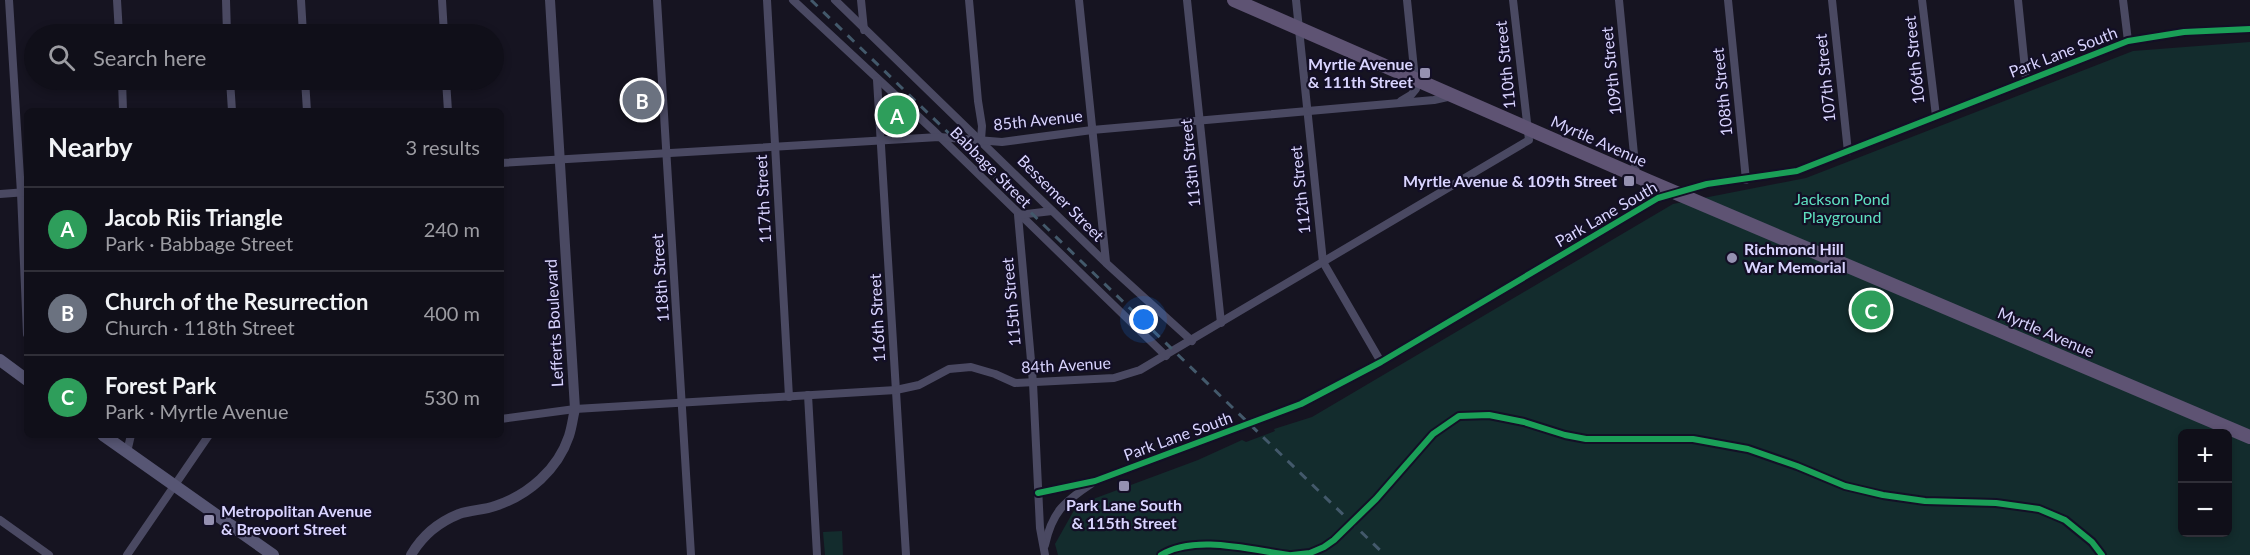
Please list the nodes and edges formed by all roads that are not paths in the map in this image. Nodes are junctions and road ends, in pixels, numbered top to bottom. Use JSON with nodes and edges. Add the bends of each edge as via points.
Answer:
{"nodes":[{"id":1,"x":9,"y":0,"type":"edge"},
{"id":2,"x":117,"y":0,"type":"edge"},
{"id":3,"x":225,"y":0,"type":"edge"},
{"id":4,"x":301,"y":0,"type":"edge"},
{"id":5,"x":442,"y":0,"type":"edge"},
{"id":6,"x":550,"y":0,"type":"edge"},
{"id":7,"x":657,"y":0,"type":"edge"},
{"id":8,"x":766,"y":0,"type":"edge"},
{"id":9,"x":793,"y":0,"type":"edge"},
{"id":10,"x":835,"y":0,"type":"edge"},
{"id":11,"x":861,"y":0,"type":"edge"},
{"id":12,"x":969,"y":0,"type":"edge"},
{"id":13,"x":1079,"y":0,"type":"edge"},
{"id":14,"x":1187,"y":0,"type":"edge"},
{"id":15,"x":1234,"y":0,"type":"edge"},
{"id":16,"x":1296,"y":0,"type":"edge"},
{"id":17,"x":1407,"y":0,"type":"edge"},
{"id":18,"x":1513,"y":0,"type":"edge"},
{"id":19,"x":1619,"y":0,"type":"edge"},
{"id":20,"x":1728,"y":0,"type":"edge"},
{"id":21,"x":1832,"y":0,"type":"edge"},
{"id":22,"x":1923,"y":0,"type":"edge"},
{"id":23,"x":2018,"y":0,"type":"edge"},
{"id":24,"x":2123,"y":0,"type":"edge"},
{"id":25,"x":118,"y":24,"type":"edge"},
{"id":26,"x":227,"y":24,"type":"edge"},
{"id":27,"x":302,"y":24,"type":"edge"},
{"id":28,"x":443,"y":24,"type":"edge"},
{"id":29,"x":1299,"y":28,"type":"junction"},
{"id":30,"x":2250,"y":29,"type":"edge"},
{"id":31,"x":864,"y":30,"type":"junction"},
{"id":32,"x":2127,"y":41,"type":"junction"},
{"id":33,"x":2026,"y":79,"type":"junction"},
{"id":34,"x":877,"y":80,"type":"junction"},
{"id":35,"x":1415,"y":80,"type":"junction"},
{"id":36,"x":122,"y":90,"type":"edge"},
{"id":37,"x":231,"y":90,"type":"edge"},
{"id":38,"x":306,"y":90,"type":"edge"},
{"id":39,"x":447,"y":90,"type":"edge"},
{"id":40,"x":1452,"y":96,"type":"junction"},
{"id":41,"x":1398,"y":103,"type":"junction"},
{"id":42,"x":123,"y":108,"type":"edge"},
{"id":43,"x":232,"y":108,"type":"edge"},
{"id":44,"x":307,"y":108,"type":"edge"},
{"id":45,"x":448,"y":108,"type":"edge"},
{"id":46,"x":1307,"y":111,"type":"junction"},
{"id":47,"x":1936,"y":116,"type":"junction"},
{"id":48,"x":1200,"y":120,"type":"junction"},
{"id":49,"x":1526,"y":127,"type":"junction"},
{"id":50,"x":1092,"y":130,"type":"junction"},
{"id":51,"x":939,"y":137,"type":"junction"},
{"id":52,"x":882,"y":140,"type":"junction"},
{"id":53,"x":981,"y":140,"type":"junction"},
{"id":54,"x":775,"y":147,"type":"junction"},
{"id":55,"x":1848,"y":152,"type":"junction"},
{"id":56,"x":667,"y":153,"type":"junction"},
{"id":57,"x":559,"y":160,"type":"junction"},
{"id":58,"x":504,"y":164,"type":"edge"},
{"id":59,"x":1636,"y":175,"type":"junction"},
{"id":60,"x":1746,"y":180,"type":"junction"},
{"id":61,"x":24,"y":192,"type":"edge"},
{"id":62,"x":1676,"y":192,"type":"junction"},
{"id":63,"x":0,"y":194,"type":"edge"},
{"id":64,"x":1053,"y":211,"type":"junction"},
{"id":65,"x":1018,"y":215,"type":"junction"},
{"id":66,"x":1323,"y":262,"type":"junction"},
{"id":67,"x":1106,"y":263,"type":"junction"},
{"id":68,"x":1221,"y":323,"type":"junction"},
{"id":69,"x":1191,"y":341,"type":"junction"},
{"id":70,"x":1166,"y":356,"type":"junction"},
{"id":71,"x":0,"y":360,"type":"edge"},
{"id":72,"x":1381,"y":362,"type":"junction"},
{"id":73,"x":24,"y":378,"type":"edge"},
{"id":74,"x":1033,"y":383,"type":"junction"},
{"id":75,"x":896,"y":390,"type":"junction"},
{"id":76,"x":808,"y":395,"type":"junction"},
{"id":77,"x":789,"y":397,"type":"junction"},
{"id":78,"x":682,"y":403,"type":"junction"},
{"id":79,"x":575,"y":408,"type":"junction"},
{"id":80,"x":504,"y":419,"type":"edge"},
{"id":81,"x":2250,"y":437,"type":"edge"},
{"id":82,"x":108,"y":438,"type":"edge"},
{"id":83,"x":131,"y":438,"type":"edge"},
{"id":84,"x":207,"y":438,"type":"edge"},
{"id":85,"x":127,"y":452,"type":"junction"},
{"id":86,"x":1095,"y":481,"type":"junction"},
{"id":87,"x":176,"y":486,"type":"junction"},
{"id":88,"x":1038,"y":493,"type":"junction"},
{"id":89,"x":0,"y":520,"type":"edge"},
{"id":90,"x":1044,"y":552,"type":"edge"},
{"id":91,"x":49,"y":555,"type":"edge"},
{"id":92,"x":127,"y":555,"type":"edge"},
{"id":93,"x":273,"y":555,"type":"edge"},
{"id":94,"x":411,"y":555,"type":"edge"},
{"id":95,"x":691,"y":555,"type":"edge"},
{"id":96,"x":817,"y":555,"type":"edge"},
{"id":97,"x":906,"y":555,"type":"edge"}],
"edges":[{"from":1,"to":61,"type":"street"},
{"from":2,"to":25,"type":"street"},
{"from":3,"to":26,"type":"street"},
{"from":4,"to":27,"type":"street"},
{"from":5,"to":28,"type":"street"},
{"from":6,"to":57,"type":"street","name":"Lefferts Boulevard"},
{"from":7,"to":56,"type":"street","name":"118th Street"},
{"from":8,"to":54,"type":"street","name":"117th Street"},
{"from":9,"to":34,"type":"street","name":"Babbage Street"},
{"from":10,"to":31,"type":"street","name":"Bessemer Street"},
{"from":11,"to":31,"type":"street"},
{"from":12,"to":53,"type":"street"},
{"from":13,"to":50,"type":"street"},
{"from":14,"to":48,"type":"street","name":"113th Street"},
{"from":15,"to":29,"type":"main road","name":"Myrtle Avenue"},
{"from":16,"to":29,"type":"street","name":"112th Street"},
{"from":17,"to":35,"type":"street"},
{"from":18,"to":49,"type":"street","name":"110th Street"},
{"from":19,"to":59,"type":"street","name":"109th Street"},
{"from":20,"to":60,"type":"street","name":"108th Street"},
{"from":21,"to":55,"type":"street","name":"107th Street"},
{"from":22,"to":47,"type":"street","name":"106th Street"},
{"from":23,"to":33,"type":"street"},
{"from":24,"to":32,"type":"street"},
{"from":29,"to":35,"type":"main road","name":"Myrtle Avenue"},
{"from":29,"to":46,"type":"street","name":"112th Street"},
{"from":30,"to":32,"type":"street","name":"Park Lane South","via":[[2184,32]]},
{"from":31,"to":53,"type":"street","name":"Bessemer Street"},
{"from":32,"to":33,"type":"street","name":"Park Lane South"},
{"from":33,"to":47,"type":"street","name":"Park Lane South"},
{"from":34,"to":51,"type":"street","name":"Babbage Street"},
{"from":34,"to":52,"type":"street","name":"116th Street"},
{"from":35,"to":40,"type":"main road","name":"Myrtle Avenue"},
{"from":35,"to":41,"type":"street","via":[[1416,89]]},
{"from":36,"to":42,"type":"street"},
{"from":37,"to":43,"type":"street"},
{"from":38,"to":44,"type":"street"},
{"from":39,"to":45,"type":"street"},
{"from":40,"to":41,"type":"street","name":"85th Avenue"},
{"from":40,"to":49,"type":"main road","name":"Myrtle Avenue"},
{"from":41,"to":46,"type":"street","name":"85th Avenue"},
{"from":46,"to":48,"type":"street","name":"85th Avenue"},
{"from":46,"to":66,"type":"street","name":"112th Street"},
{"from":47,"to":55,"type":"street","name":"Park Lane South"},
{"from":48,"to":50,"type":"street","name":"85th Avenue"},
{"from":48,"to":68,"type":"street","name":"113th Street"},
{"from":49,"to":59,"type":"main road","name":"Myrtle Avenue"},
{"from":49,"to":66,"type":"street","name":"84th Avenue","via":[[1529,140]]},
{"from":50,"to":53,"type":"street","name":"85th Avenue","via":[[1002,142]]},
{"from":50,"to":67,"type":"street"},
{"from":51,"to":52,"type":"street","name":"85th Avenue"},
{"from":51,"to":53,"type":"street","name":"85th Avenue"},
{"from":51,"to":65,"type":"street","name":"Babbage Street"},
{"from":52,"to":54,"type":"street","name":"85th Avenue"},
{"from":52,"to":75,"type":"street","name":"116th Street"},
{"from":53,"to":64,"type":"street","name":"Bessemer Street"},
{"from":54,"to":56,"type":"street","name":"85th Avenue"},
{"from":54,"to":77,"type":"street","name":"117th Street"},
{"from":55,"to":60,"type":"street","name":"Park Lane South","via":[[1797,171]]},
{"from":56,"to":57,"type":"street","name":"85th Avenue"},
{"from":56,"to":78,"type":"street","name":"118th Street"},
{"from":57,"to":58,"type":"street","name":"85th Avenue"},
{"from":57,"to":79,"type":"street","name":"Lefferts Boulevard"},
{"from":59,"to":62,"type":"main road","name":"Myrtle Avenue"},
{"from":60,"to":62,"type":"street","name":"Park Lane South"},
{"from":61,"to":63,"type":"street"},
{"from":62,"to":72,"type":"street","name":"Park Lane South","via":[[1658,198]]},
{"from":62,"to":81,"type":"main road","name":"Myrtle Avenue"},
{"from":64,"to":65,"type":"street"},
{"from":64,"to":67,"type":"street","name":"Bessemer Street"},
{"from":65,"to":70,"type":"street","name":"Babbage Street"},
{"from":65,"to":74,"type":"street","name":"115th Street"},
{"from":66,"to":68,"type":"street","name":"84th Avenue"},
{"from":66,"to":72,"type":"street","name":"112th Street"},
{"from":67,"to":69,"type":"street","name":"Bessemer Street"},
{"from":68,"to":69,"type":"street","name":"84th Avenue"},
{"from":69,"to":70,"type":"street","name":"84th Avenue"},
{"from":70,"to":74,"type":"street","name":"84th Avenue","via":[[1114,378]]},
{"from":71,"to":73,"type":"main road"},
{"from":72,"to":86,"type":"street","name":"Park Lane South","via":[[1301,404]]},
{"from":74,"to":75,"type":"street","name":"84th Avenue","via":[[1014,383],[971,367],[949,369],[919,386]]},
{"from":74,"to":88,"type":"street","name":"115th Street"},
{"from":75,"to":76,"type":"street","name":"84th Avenue"},
{"from":75,"to":97,"type":"street","name":"116th Street"},
{"from":76,"to":77,"type":"street","name":"84th Avenue"},
{"from":76,"to":96,"type":"street"},
{"from":77,"to":78,"type":"street","name":"84th Avenue"},
{"from":78,"to":79,"type":"street","name":"84th Avenue"},
{"from":78,"to":95,"type":"street","name":"118th Street"},
{"from":79,"to":80,"type":"street","name":"84th Avenue"},
{"from":79,"to":94,"type":"street","name":"Lefferts Boulevard","via":[[570,435],[555,466],[528,490],[496,506],[460,514],[434,528]]},
{"from":82,"to":85,"type":"main road"},
{"from":83,"to":85,"type":"street"},
{"from":84,"to":87,"type":"street"},
{"from":85,"to":87,"type":"main road"},
{"from":86,"to":88,"type":"street","name":"Park Lane South"},
{"from":86,"to":90,"type":"street","name":"Park Lane South","via":[[1062,504],[1050,523]]},
{"from":87,"to":92,"type":"street"},
{"from":87,"to":93,"type":"main road"},
{"from":88,"to":90,"type":"street","name":"Park Lane South"},
{"from":89,"to":91,"type":"street"}]}
